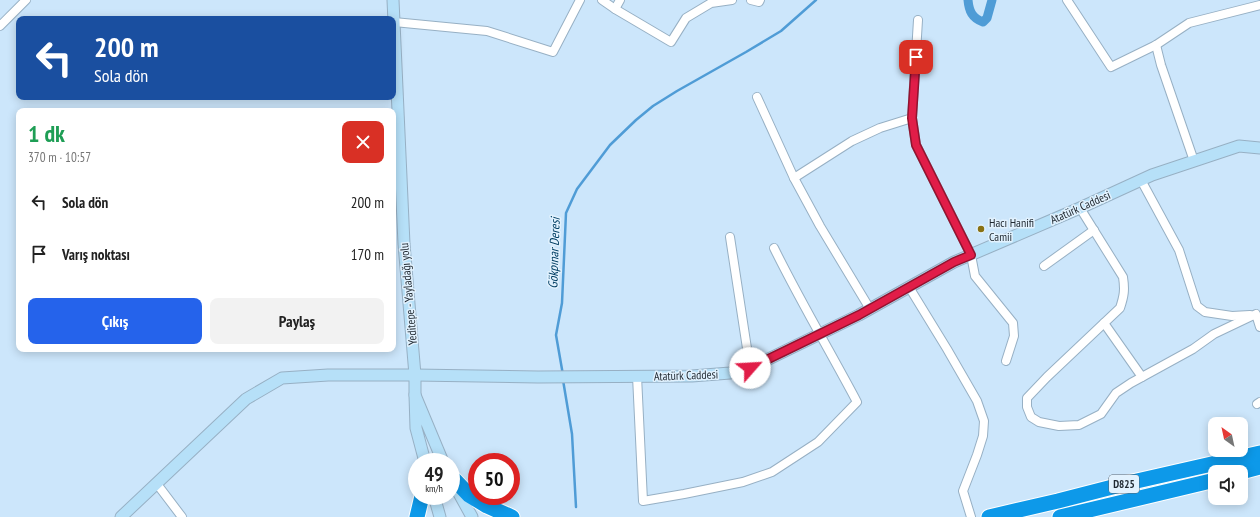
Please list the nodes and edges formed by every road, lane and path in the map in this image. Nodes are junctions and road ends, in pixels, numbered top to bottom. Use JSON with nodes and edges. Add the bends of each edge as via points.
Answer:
{"nodes":[{"id":1,"x":26,"y":0,"type":"edge"},
{"id":2,"x":393,"y":0,"type":"edge"},
{"id":3,"x":580,"y":0,"type":"edge"},
{"id":4,"x":602,"y":0,"type":"edge"},
{"id":5,"x":620,"y":0,"type":"edge"},
{"id":6,"x":732,"y":0,"type":"edge"},
{"id":7,"x":750,"y":0,"type":"edge"},
{"id":8,"x":760,"y":0,"type":"edge"},
{"id":9,"x":1067,"y":0,"type":"edge"},
{"id":10,"x":1248,"y":0,"type":"edge"},
{"id":11,"x":1260,"y":3,"type":"edge"},
{"id":12,"x":615,"y":9,"type":"junction"},
{"id":13,"x":394,"y":16,"type":"edge"},
{"id":14,"x":918,"y":20,"type":"dead end"},
{"id":15,"x":396,"y":22,"type":"edge"},
{"id":16,"x":0,"y":26,"type":"edge"},
{"id":17,"x":1156,"y":45,"type":"junction"},
{"id":18,"x":396,"y":66,"type":"edge"},
{"id":19,"x":757,"y":97,"type":"dead end"},
{"id":20,"x":912,"y":118,"type":"junction"},
{"id":21,"x":1260,"y":148,"type":"edge"},
{"id":22,"x":1194,"y":161,"type":"junction"},
{"id":23,"x":794,"y":178,"type":"junction"},
{"id":24,"x":1141,"y":180,"type":"junction"},
{"id":25,"x":1080,"y":208,"type":"junction"},
{"id":26,"x":1094,"y":230,"type":"junction"},
{"id":27,"x":730,"y":237,"type":"dead end"},
{"id":28,"x":774,"y":248,"type":"dead end"},
{"id":29,"x":971,"y":255,"type":"junction"},
{"id":30,"x":1044,"y":266,"type":"dead end"},
{"id":31,"x":909,"y":287,"type":"junction"},
{"id":32,"x":870,"y":309,"type":"junction"},
{"id":33,"x":1258,"y":313,"type":"edge"},
{"id":34,"x":1104,"y":323,"type":"junction"},
{"id":35,"x":1260,"y":327,"type":"edge"},
{"id":36,"x":821,"y":333,"type":"junction"},
{"id":37,"x":1006,"y":361,"type":"dead end"},
{"id":38,"x":750,"y":368,"type":"junction"},
{"id":39,"x":415,"y":375,"type":"junction"},
{"id":40,"x":637,"y":376,"type":"junction"},
{"id":41,"x":1142,"y":377,"type":"junction"},
{"id":42,"x":415,"y":396,"type":"junction"},
{"id":43,"x":423,"y":453,"type":"edge"},
{"id":44,"x":438,"y":453,"type":"edge"},
{"id":45,"x":1260,"y":453,"type":"edge"},
{"id":46,"x":1260,"y":467,"type":"edge"},
{"id":47,"x":1248,"y":470,"type":"edge"},
{"id":48,"x":1208,"y":482,"type":"edge"},
{"id":49,"x":157,"y":484,"type":"junction"},
{"id":50,"x":460,"y":486,"type":"edge"},
{"id":51,"x":460,"y":494,"type":"edge"},
{"id":52,"x":420,"y":505,"type":"edge"},
{"id":53,"x":437,"y":505,"type":"edge"},
{"id":54,"x":121,"y":517,"type":"edge"},
{"id":55,"x":182,"y":517,"type":"edge"},
{"id":56,"x":417,"y":517,"type":"edge"},
{"id":57,"x":440,"y":517,"type":"edge"},
{"id":58,"x":472,"y":517,"type":"edge"},
{"id":59,"x":512,"y":517,"type":"edge"},
{"id":60,"x":971,"y":517,"type":"edge"},
{"id":61,"x":989,"y":517,"type":"edge"},
{"id":62,"x":1060,"y":517,"type":"edge"}],
"edges":[{"from":1,"to":16,"type":"street"},
{"from":2,"to":13,"type":"main road","name":"Yeditepe - Yayladağı yolu"},
{"from":3,"to":15,"type":"street","via":[[553,52],[487,31]]},
{"from":4,"to":12,"type":"street"},
{"from":5,"to":12,"type":"street"},
{"from":6,"to":12,"type":"street","via":[[711,3],[686,18],[671,42]]},
{"from":7,"to":8,"type":"street"},
{"from":9,"to":17,"type":"street","via":[[1111,67]]},
{"from":10,"to":11,"type":"street"},
{"from":11,"to":17,"type":"street","via":[[1189,23]]},
{"from":14,"to":20,"type":"street"},
{"from":17,"to":22,"type":"street"},
{"from":18,"to":39,"type":"main road","name":"Yeditepe - Yayladağı yolu","via":[[404,244]]},
{"from":19,"to":23,"type":"street"},
{"from":20,"to":23,"type":"street","via":[[880,128],[852,141]]},
{"from":20,"to":29,"type":"street","via":[[916,145]]},
{"from":21,"to":22,"type":"main road","name":"Atatürk Caddesi","via":[[1239,146]]},
{"from":22,"to":24,"type":"main road","name":"Atatürk Caddesi"},
{"from":23,"to":32,"type":"street"},
{"from":24,"to":25,"type":"main road","name":"Atatürk Caddesi"},
{"from":24,"to":33,"type":"street","via":[[1179,250],[1197,306],[1205,312],[1232,316]]},
{"from":25,"to":26,"type":"street"},
{"from":25,"to":29,"type":"main road","name":"Atatürk Caddesi"},
{"from":26,"to":30,"type":"street"},
{"from":26,"to":34,"type":"street","via":[[1123,278],[1125,290],[1120,308]]},
{"from":27,"to":38,"type":"street"},
{"from":28,"to":36,"type":"street"},
{"from":29,"to":31,"type":"main road","name":"Atatürk Caddesi"},
{"from":29,"to":37,"type":"street","via":[[975,276],[1013,323],[1014,336]]},
{"from":31,"to":32,"type":"main road","name":"Atatürk Caddesi"},
{"from":31,"to":60,"type":"street","via":[[977,401],[984,421],[983,436],[963,491]]},
{"from":32,"to":36,"type":"main road","name":"Atatürk Caddesi"},
{"from":33,"to":35,"type":"street"},
{"from":33,"to":41,"type":"street","via":[[1214,334],[1193,349]]},
{"from":34,"to":41,"type":"street"},
{"from":34,"to":41,"type":"street","via":[[1027,398],[1027,408],[1031,417],[1039,422],[1059,426],[1079,425],[1101,414],[1116,393]]},
{"from":36,"to":38,"type":"main road","name":"Atatürk Caddesi"},
{"from":36,"to":40,"type":"street","via":[[857,402],[818,442],[772,472],[743,482],[643,501]]},
{"from":38,"to":40,"type":"main road","name":"Atatürk Caddesi","via":[[711,375]]},
{"from":39,"to":40,"type":"main road","name":"Atatürk Caddesi","via":[[538,378]]},
{"from":39,"to":42,"type":"main road","name":"Yeditepe - Yayladağı yolu"},
{"from":39,"to":49,"type":"main road","name":"Atatürk Caddesi","via":[[282,378],[246,399]]},
{"from":42,"to":43,"type":"main road","name":"Yeditepe - Yayladağı yolu","via":[[416,428]]},
{"from":42,"to":44,"type":"main road","name":"Yeditepe - Yayladağı yolu"},
{"from":45,"to":61,"type":"highway","number":"D825"},
{"from":46,"to":47,"type":"highway"},
{"from":48,"to":62,"type":"highway","number":"D825"},
{"from":49,"to":54,"type":"main road","name":"Atatürk Caddesi"},
{"from":49,"to":55,"type":"street"},
{"from":50,"to":59,"type":"highway","via":[[487,506]]},
{"from":51,"to":58,"type":"main road"},
{"from":52,"to":56,"type":"highway"},
{"from":53,"to":57,"type":"main road"}]}
